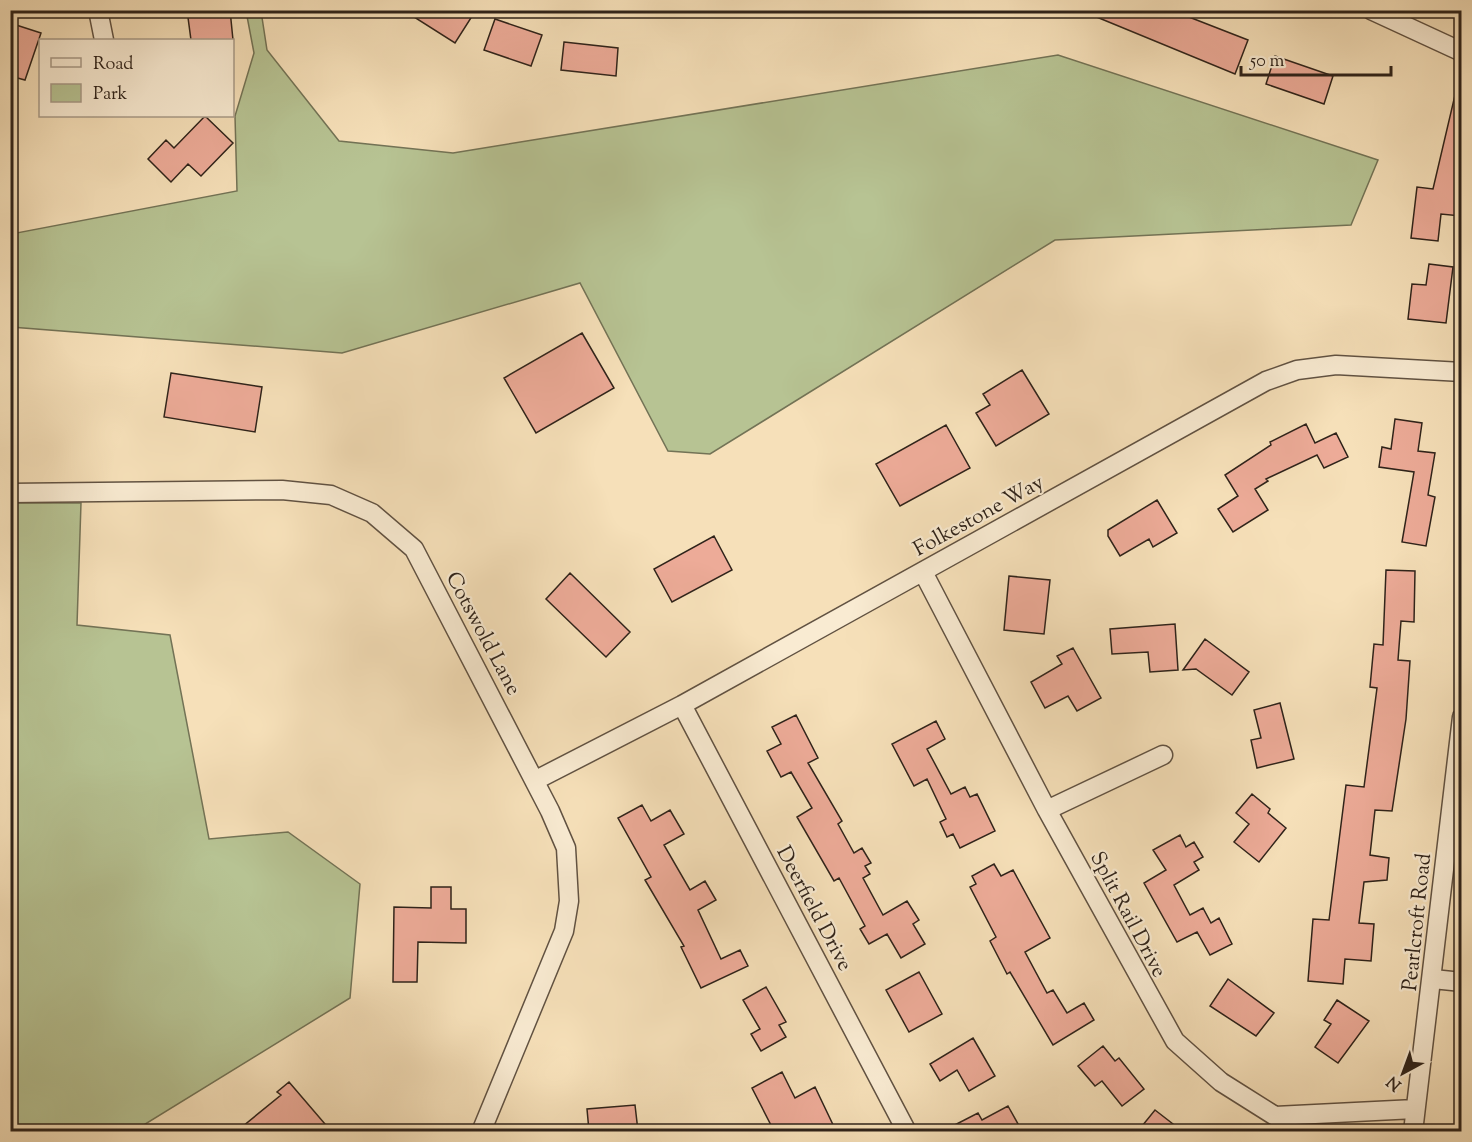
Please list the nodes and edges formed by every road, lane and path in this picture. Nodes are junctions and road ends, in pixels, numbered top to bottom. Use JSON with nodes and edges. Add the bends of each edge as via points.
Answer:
{"nodes":[{"id":1,"x":98,"y":10,"type":"edge"},
{"id":2,"x":1371,"y":10,"type":"edge"},
{"id":3,"x":104,"y":39,"type":"edge"},
{"id":4,"x":1461,"y":52,"type":"edge"},
{"id":5,"x":1461,"y":372,"type":"edge"},
{"id":6,"x":10,"y":493,"type":"edge"},
{"id":7,"x":923,"y":572,"type":"junction"},
{"id":8,"x":682,"y":705,"type":"junction"},
{"id":9,"x":1461,"y":724,"type":"edge"},
{"id":10,"x":1163,"y":755,"type":"dead end"},
{"id":11,"x":536,"y":780,"type":"junction"},
{"id":12,"x":1047,"y":810,"type":"junction"},
{"id":13,"x":1433,"y":979,"type":"junction"},
{"id":14,"x":1461,"y":982,"type":"edge"},
{"id":15,"x":1415,"y":1109,"type":"junction"},
{"id":16,"x":481,"y":1131,"type":"edge"},
{"id":17,"x":907,"y":1131,"type":"edge"},
{"id":18,"x":1413,"y":1131,"type":"edge"}],
"edges":[{"from":1,"to":3,"type":"street"},
{"from":2,"to":4,"type":"street"},
{"from":5,"to":7,"type":"street","name":"Folkestone Way","via":[[1336,365],[1297,370],[1266,381]]},
{"from":6,"to":11,"type":"street","name":"Cotswold Lane","via":[[282,490],[330,495],[372,513],[414,549]]},
{"from":7,"to":8,"type":"street","name":"Folkestone Way"},
{"from":7,"to":12,"type":"street","name":"Split Rail Drive"},
{"from":8,"to":11,"type":"street","name":"Folkestone Way"},
{"from":8,"to":17,"type":"street","name":"Deerfield Drive"},
{"from":9,"to":13,"type":"street","name":"Pearlcroft Road"},
{"from":10,"to":12,"type":"street"},
{"from":11,"to":16,"type":"street","name":"Cotswold Lane","via":[[566,848],[569,901],[564,930]]},
{"from":12,"to":15,"type":"street","name":"Split Rail Drive","via":[[1175,1041],[1221,1082],[1275,1116]]},
{"from":13,"to":14,"type":"street"},
{"from":13,"to":15,"type":"street","name":"Pearlcroft Road"},
{"from":15,"to":18,"type":"street","name":"Pearlcroft Road"}]}
